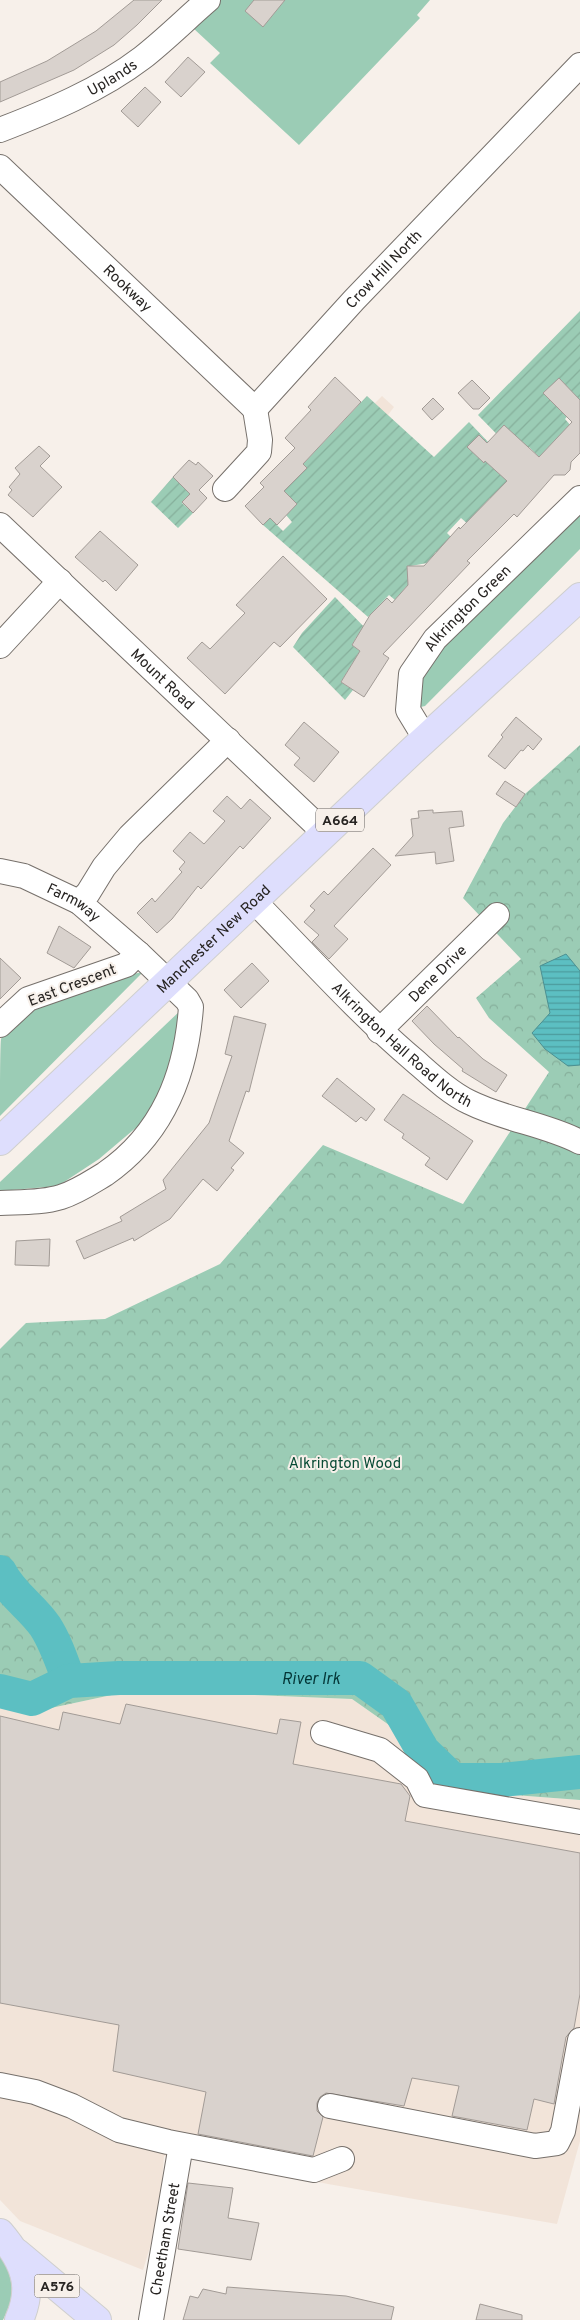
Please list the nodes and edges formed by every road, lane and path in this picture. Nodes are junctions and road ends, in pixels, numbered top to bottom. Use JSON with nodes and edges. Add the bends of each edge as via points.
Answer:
{"nodes":[{"id":1,"x":208,"y":0,"type":"edge"},
{"id":2,"x":580,"y":65,"type":"edge"},
{"id":3,"x":0,"y":130,"type":"edge"},
{"id":4,"x":0,"y":167,"type":"edge"},
{"id":5,"x":255,"y":409,"type":"junction"},
{"id":6,"x":225,"y":489,"type":"dead end"},
{"id":7,"x":567,"y":501,"type":"edge"},
{"id":8,"x":0,"y":524,"type":"edge"},
{"id":9,"x":60,"y":581,"type":"junction"},
{"id":10,"x":580,"y":597,"type":"edge"},
{"id":11,"x":0,"y":646,"type":"edge"},
{"id":12,"x":426,"y":738,"type":"junction"},
{"id":13,"x":228,"y":740,"type":"junction"},
{"id":14,"x":326,"y":834,"type":"junction"},
{"id":15,"x":0,"y":871,"type":"edge"},
{"id":16,"x":253,"y":900,"type":"junction"},
{"id":17,"x":80,"y":902,"type":"junction"},
{"id":18,"x":497,"y":915,"type":"dead end"},
{"id":19,"x":138,"y":953,"type":"junction"},
{"id":20,"x":167,"y":980,"type":"junction"},
{"id":21,"x":0,"y":1025,"type":"edge"},
{"id":22,"x":379,"y":1031,"type":"junction"},
{"id":23,"x":0,"y":1141,"type":"edge"},
{"id":24,"x":580,"y":1142,"type":"edge"},
{"id":25,"x":0,"y":1203,"type":"edge"},
{"id":26,"x":323,"y":1732,"type":"dead end"},
{"id":27,"x":580,"y":1822,"type":"edge"},
{"id":28,"x":580,"y":2040,"type":"edge"},
{"id":29,"x":0,"y":2085,"type":"edge"},
{"id":30,"x":330,"y":2106,"type":"dead end"},
{"id":31,"x":180,"y":2151,"type":"junction"},
{"id":32,"x":342,"y":2160,"type":"dead end"},
{"id":33,"x":8,"y":2243,"type":"edge"},
{"id":34,"x":19,"y":2320,"type":"edge"},
{"id":35,"x":97,"y":2320,"type":"edge"},
{"id":36,"x":151,"y":2320,"type":"edge"}],
"edges":[{"from":1,"to":3,"type":"street","name":"Uplands","via":[[134,63],[88,92]]},
{"from":2,"to":5,"type":"street","name":"Crow Hill North","via":[[354,300]]},
{"from":4,"to":5,"type":"street","name":"Rookway"},
{"from":5,"to":6,"type":"street","via":[[259,452]]},
{"from":7,"to":12,"type":"street","name":"Alkrington Green","via":[[435,639],[411,674],[408,710]]},
{"from":8,"to":9,"type":"street","name":"Mount Road"},
{"from":9,"to":11,"type":"street"},
{"from":9,"to":13,"type":"street","name":"Mount Road"},
{"from":10,"to":12,"type":"main road","number":"A664"},
{"from":12,"to":14,"type":"main road","name":"Manchester New Road","number":"A664"},
{"from":13,"to":14,"type":"street","name":"Mount Road"},
{"from":13,"to":17,"type":"street","via":[[130,836],[104,866]]},
{"from":14,"to":16,"type":"main road","name":"Manchester New Road","number":"A664"},
{"from":15,"to":17,"type":"street","name":"Farmway","via":[[24,876]]},
{"from":16,"to":20,"type":"main road","name":"Manchester New Road"},
{"from":16,"to":22,"type":"street","name":"Alkrington Hall Road North"},
{"from":17,"to":19,"type":"street","name":"Farmway"},
{"from":18,"to":22,"type":"street","name":"Dene Drive"},
{"from":19,"to":20,"type":"street"},
{"from":19,"to":21,"type":"street","name":"East Crescent","via":[[126,965],[28,999]]},
{"from":20,"to":23,"type":"main road","name":"Manchester New Road"},
{"from":20,"to":25,"type":"street","via":[[191,1007],[189,1027],[172,1094],[151,1130],[121,1162],[82,1189],[59,1198]]},
{"from":22,"to":24,"type":"street","name":"Alkrington Hall Road North","via":[[468,1102]]},
{"from":26,"to":27,"type":"street","via":[[380,1750],[417,1779],[425,1795]]},
{"from":28,"to":30,"type":"street","via":[[563,2131],[557,2143],[534,2146]]},
{"from":29,"to":31,"type":"street","via":[[35,2092],[119,2130]]},
{"from":31,"to":32,"type":"street","via":[[314,2170]]},
{"from":31,"to":36,"type":"street","name":"Cheetham Street"},
{"from":33,"to":34,"type":"main road","number":"A576","via":[[25,2277],[26,2290]]},
{"from":33,"to":35,"type":"main road","number":"A576"}]}
